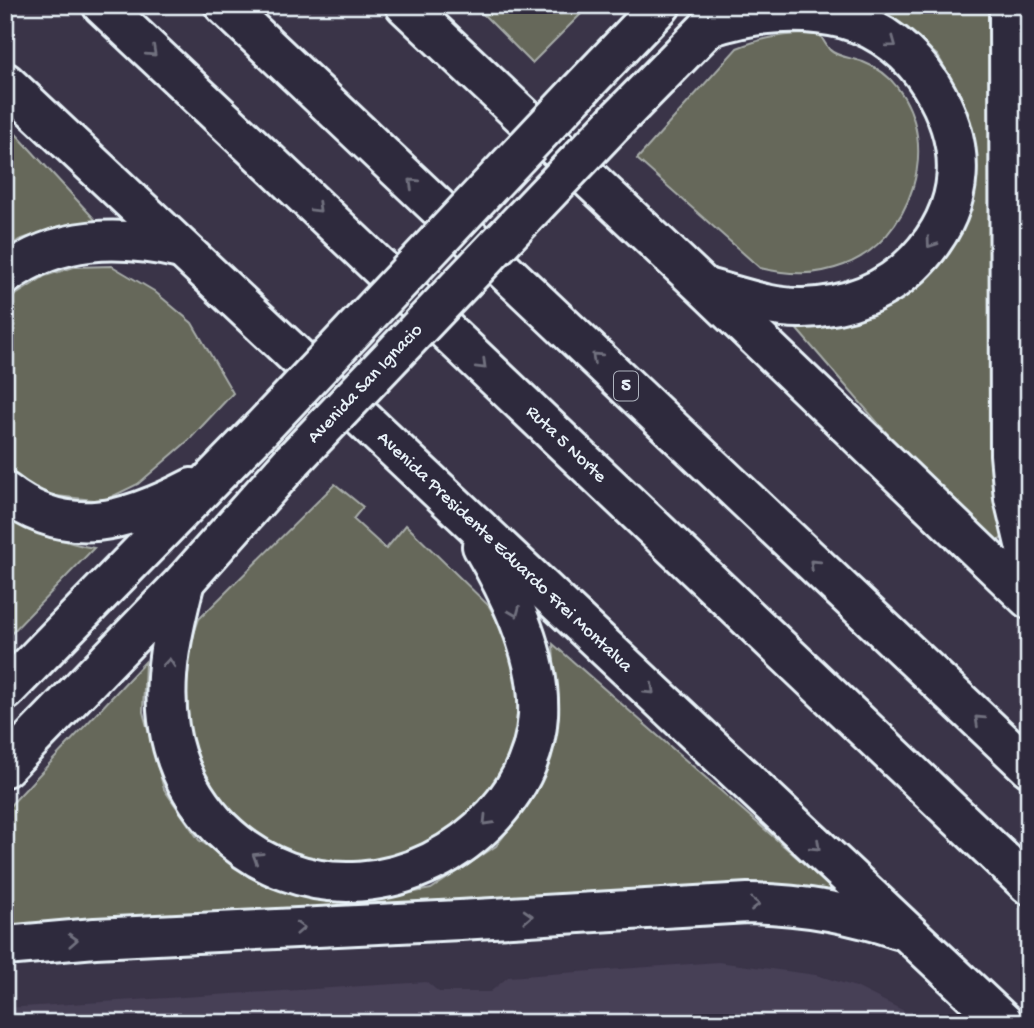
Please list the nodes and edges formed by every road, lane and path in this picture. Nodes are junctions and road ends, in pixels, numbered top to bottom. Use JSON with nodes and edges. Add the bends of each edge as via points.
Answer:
{"nodes":[{"id":1,"x":102,"y":5,"type":"edge"},
{"id":2,"x":224,"y":5,"type":"edge"},
{"id":3,"x":405,"y":5,"type":"edge"},
{"id":4,"x":661,"y":5,"type":"edge"},
{"id":5,"x":1009,"y":5,"type":"edge"},
{"id":6,"x":720,"y":16,"type":"edge"},
{"id":7,"x":5,"y":82,"type":"edge"},
{"id":8,"x":181,"y":249,"type":"junction"},
{"id":9,"x":5,"y":275,"type":"edge"},
{"id":10,"x":706,"y":289,"type":"junction"},
{"id":11,"x":213,"y":478,"type":"junction"},
{"id":12,"x":5,"y":492,"type":"edge"},
{"id":13,"x":458,"y":509,"type":"junction"},
{"id":14,"x":1029,"y":561,"type":"edge"},
{"id":15,"x":185,"y":581,"type":"junction"},
{"id":16,"x":1029,"y":599,"type":"edge"},
{"id":17,"x":5,"y":691,"type":"edge"},
{"id":18,"x":5,"y":767,"type":"edge"},
{"id":19,"x":1029,"y":767,"type":"edge"},
{"id":20,"x":1029,"y":885,"type":"edge"},
{"id":21,"x":909,"y":933,"type":"junction"},
{"id":22,"x":5,"y":946,"type":"edge"},
{"id":23,"x":1004,"y":1023,"type":"edge"}],
"edges":[{"from":1,"to":20,"type":"main road","name":"Ruta 5 Norte","one_way":true},
{"from":19,"to":2,"type":"main road","number":"5","one_way":true},
{"from":3,"to":10,"type":"main road"},
{"from":4,"to":11,"type":"main road","bridge":true},
{"from":5,"to":14,"type":"main road","via":[[1010,454],[1014,498]]},
{"from":6,"to":10,"type":"main road","one_way":true,"via":[[733,19],[787,13],[845,19],[900,48],[926,76],[947,113],[957,178],[938,234],[910,267],[871,293],[848,302],[800,308]]},
{"from":6,"to":15,"type":"main road","name":"Avenida San Ignacio","bridge":true,"via":[[293,460]]},
{"from":7,"to":8,"type":"main road","name":"Avenida Presidente Eduardo Frei Montalva"},
{"from":8,"to":9,"type":"main road","via":[[123,240],[93,241],[41,253]]},
{"from":8,"to":13,"type":"main road","name":"Avenida Presidente Eduardo Frei Montalva"},
{"from":10,"to":16,"type":"main road"},
{"from":11,"to":12,"type":"main road","via":[[138,512],[91,523],[47,516]]},
{"from":11,"to":17,"type":"main road"},
{"from":13,"to":15,"type":"main road","one_way":true,"via":[[494,567],[523,631],[538,691],[534,741],[514,788],[482,827],[443,857],[395,876],[343,883],[290,874],[244,849],[207,815],[181,773],[168,725],[173,626]]},
{"from":13,"to":21,"type":"main road","name":"Avenida Presidente Eduardo Frei Montalva","one_way":true},
{"from":15,"to":18,"type":"main road","name":"Avenida San Ignacio"},
{"from":22,"to":21,"type":"main road","one_way":true,"via":[[747,903],[822,908]]},
{"from":21,"to":23,"type":"main road","name":"Avenida Presidente Eduardo Frei Montalva"}]}
